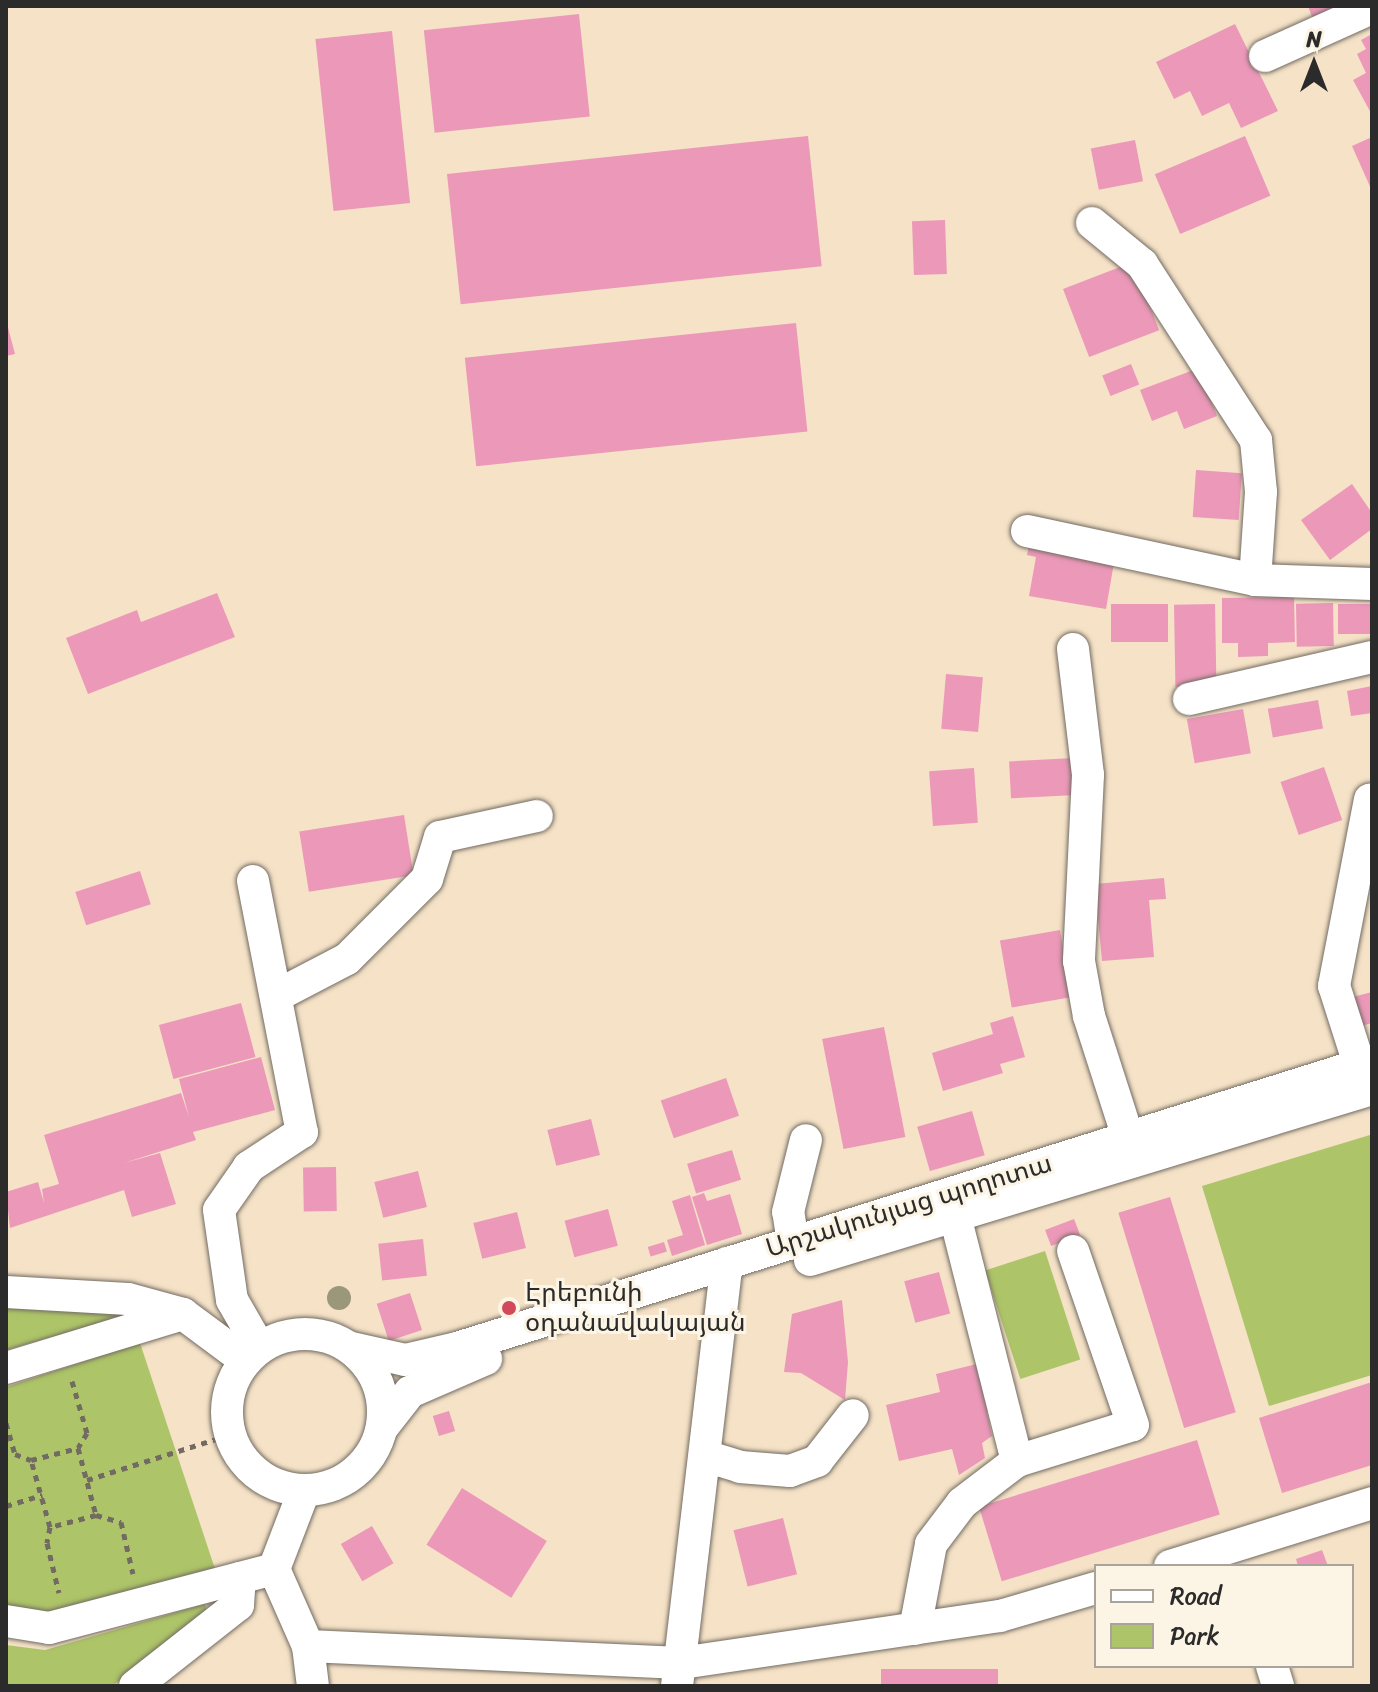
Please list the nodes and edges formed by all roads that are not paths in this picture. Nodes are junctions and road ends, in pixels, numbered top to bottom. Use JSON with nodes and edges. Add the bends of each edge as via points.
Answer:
{"nodes":[{"id":1,"x":1372,"y":8,"type":"edge"},
{"id":2,"x":1265,"y":56,"type":"dead end"},
{"id":3,"x":1092,"y":223,"type":"dead end"},
{"id":4,"x":1027,"y":531,"type":"dead end"},
{"id":5,"x":1255,"y":580,"type":"junction"},
{"id":6,"x":1372,"y":584,"type":"edge"},
{"id":7,"x":1073,"y":649,"type":"dead end"},
{"id":8,"x":1372,"y":657,"type":"edge"},
{"id":9,"x":1189,"y":699,"type":"dead end"},
{"id":10,"x":1370,"y":799,"type":"dead end"},
{"id":11,"x":537,"y":816,"type":"dead end"},
{"id":12,"x":253,"y":881,"type":"dead end"},
{"id":13,"x":276,"y":996,"type":"junction"},
{"id":14,"x":1369,"y":1082,"type":"edge"},
{"id":15,"x":806,"y":1140,"type":"dead end"},
{"id":16,"x":1132,"y":1149,"type":"junction"},
{"id":17,"x":955,"y":1216,"type":"junction"},
{"id":18,"x":793,"y":1242,"type":"junction"},
{"id":19,"x":1073,"y":1251,"type":"dead end"},
{"id":20,"x":726,"y":1275,"type":"junction"},
{"id":21,"x":6,"y":1292,"type":"edge"},
{"id":22,"x":183,"y":1314,"type":"junction"},
{"id":23,"x":352,"y":1348,"type":"junction"},
{"id":24,"x":252,"y":1354,"type":"junction"},
{"id":25,"x":6,"y":1368,"type":"edge"},
{"id":26,"x":853,"y":1415,"type":"dead end"},
{"id":27,"x":382,"y":1428,"type":"junction"},
{"id":28,"x":705,"y":1456,"type":"junction"},
{"id":29,"x":1017,"y":1461,"type":"junction"},
{"id":30,"x":304,"y":1491,"type":"junction"},
{"id":31,"x":1372,"y":1503,"type":"edge"},
{"id":32,"x":1238,"y":1556,"type":"edge"},
{"id":33,"x":1184,"y":1564,"type":"edge"},
{"id":34,"x":274,"y":1569,"type":"junction"},
{"id":35,"x":240,"y":1578,"type":"junction"},
{"id":36,"x":1094,"y":1589,"type":"edge"},
{"id":37,"x":6,"y":1621,"type":"edge"},
{"id":38,"x":915,"y":1629,"type":"junction"},
{"id":39,"x":308,"y":1646,"type":"junction"},
{"id":40,"x":683,"y":1678,"type":"edge"},
{"id":41,"x":135,"y":1686,"type":"edge"},
{"id":42,"x":313,"y":1686,"type":"edge"}],
"edges":[{"from":1,"to":2,"type":"street"},
{"from":3,"to":5,"type":"street","via":[[1142,264],[1256,440],[1261,492]]},
{"from":4,"to":5,"type":"street"},
{"from":5,"to":6,"type":"street"},
{"from":7,"to":16,"type":"street","via":[[1088,775],[1079,961],[1089,1016]]},
{"from":8,"to":9,"type":"street"},
{"from":10,"to":14,"type":"street","via":[[1334,986]]},
{"from":11,"to":13,"type":"street","via":[[440,837],[427,879],[347,959]]},
{"from":12,"to":13,"type":"street"},
{"from":13,"to":24,"type":"street","via":[[302,1132],[249,1167],[219,1210],[232,1300]]},
{"from":14,"to":16,"type":"street","name":"Արշակունյաց պողոտա"},
{"from":15,"to":18,"type":"street","via":[[788,1212]]},
{"from":16,"to":17,"type":"street","name":"Արշակունյաց պողոտա"},
{"from":16,"to":18,"type":"street","name":"Արշակունյաց պողոտա"},
{"from":17,"to":20,"type":"street","name":"Արշակունյաց պողոտա"},
{"from":17,"to":29,"type":"street"},
{"from":18,"to":20,"type":"street","name":"Արշակունյաց պողոտա"},
{"from":19,"to":29,"type":"street","via":[[1133,1425]]},
{"from":20,"to":23,"type":"street","name":"Արշակունյաց պողոտա","via":[[405,1360]]},
{"from":20,"to":27,"type":"street","name":"Արշակունյաց պողոտա","via":[[460,1367],[410,1392]]},
{"from":20,"to":28,"type":"street"},
{"from":21,"to":22,"type":"street","via":[[128,1299]]},
{"from":22,"to":24,"type":"street"},
{"from":22,"to":25,"type":"street"},
{"from":23,"to":24,"type":"street","via":[[310,1334],[288,1335]]},
{"from":23,"to":27,"type":"street","via":[[379,1385]]},
{"from":24,"to":30,"type":"street","via":[[226,1401],[229,1435],[252,1471],[277,1486]]},
{"from":26,"to":28,"type":"street","via":[[817,1461],[790,1471],[740,1467]]},
{"from":27,"to":30,"type":"street","via":[[371,1455],[355,1473],[331,1486]]},
{"from":28,"to":40,"type":"street"},
{"from":29,"to":38,"type":"street","via":[[962,1503],[931,1544]]},
{"from":30,"to":34,"type":"street"},
{"from":31,"to":32,"type":"street"},
{"from":32,"to":33,"type":"street"},
{"from":34,"to":35,"type":"street"},
{"from":34,"to":39,"type":"street"},
{"from":35,"to":37,"type":"street","via":[[49,1628]]},
{"from":35,"to":41,"type":"street","via":[[238,1605]]},
{"from":36,"to":38,"type":"street","via":[[1000,1616]]},
{"from":38,"to":40,"type":"street"},
{"from":39,"to":40,"type":"street"},
{"from":39,"to":42,"type":"street"}]}
